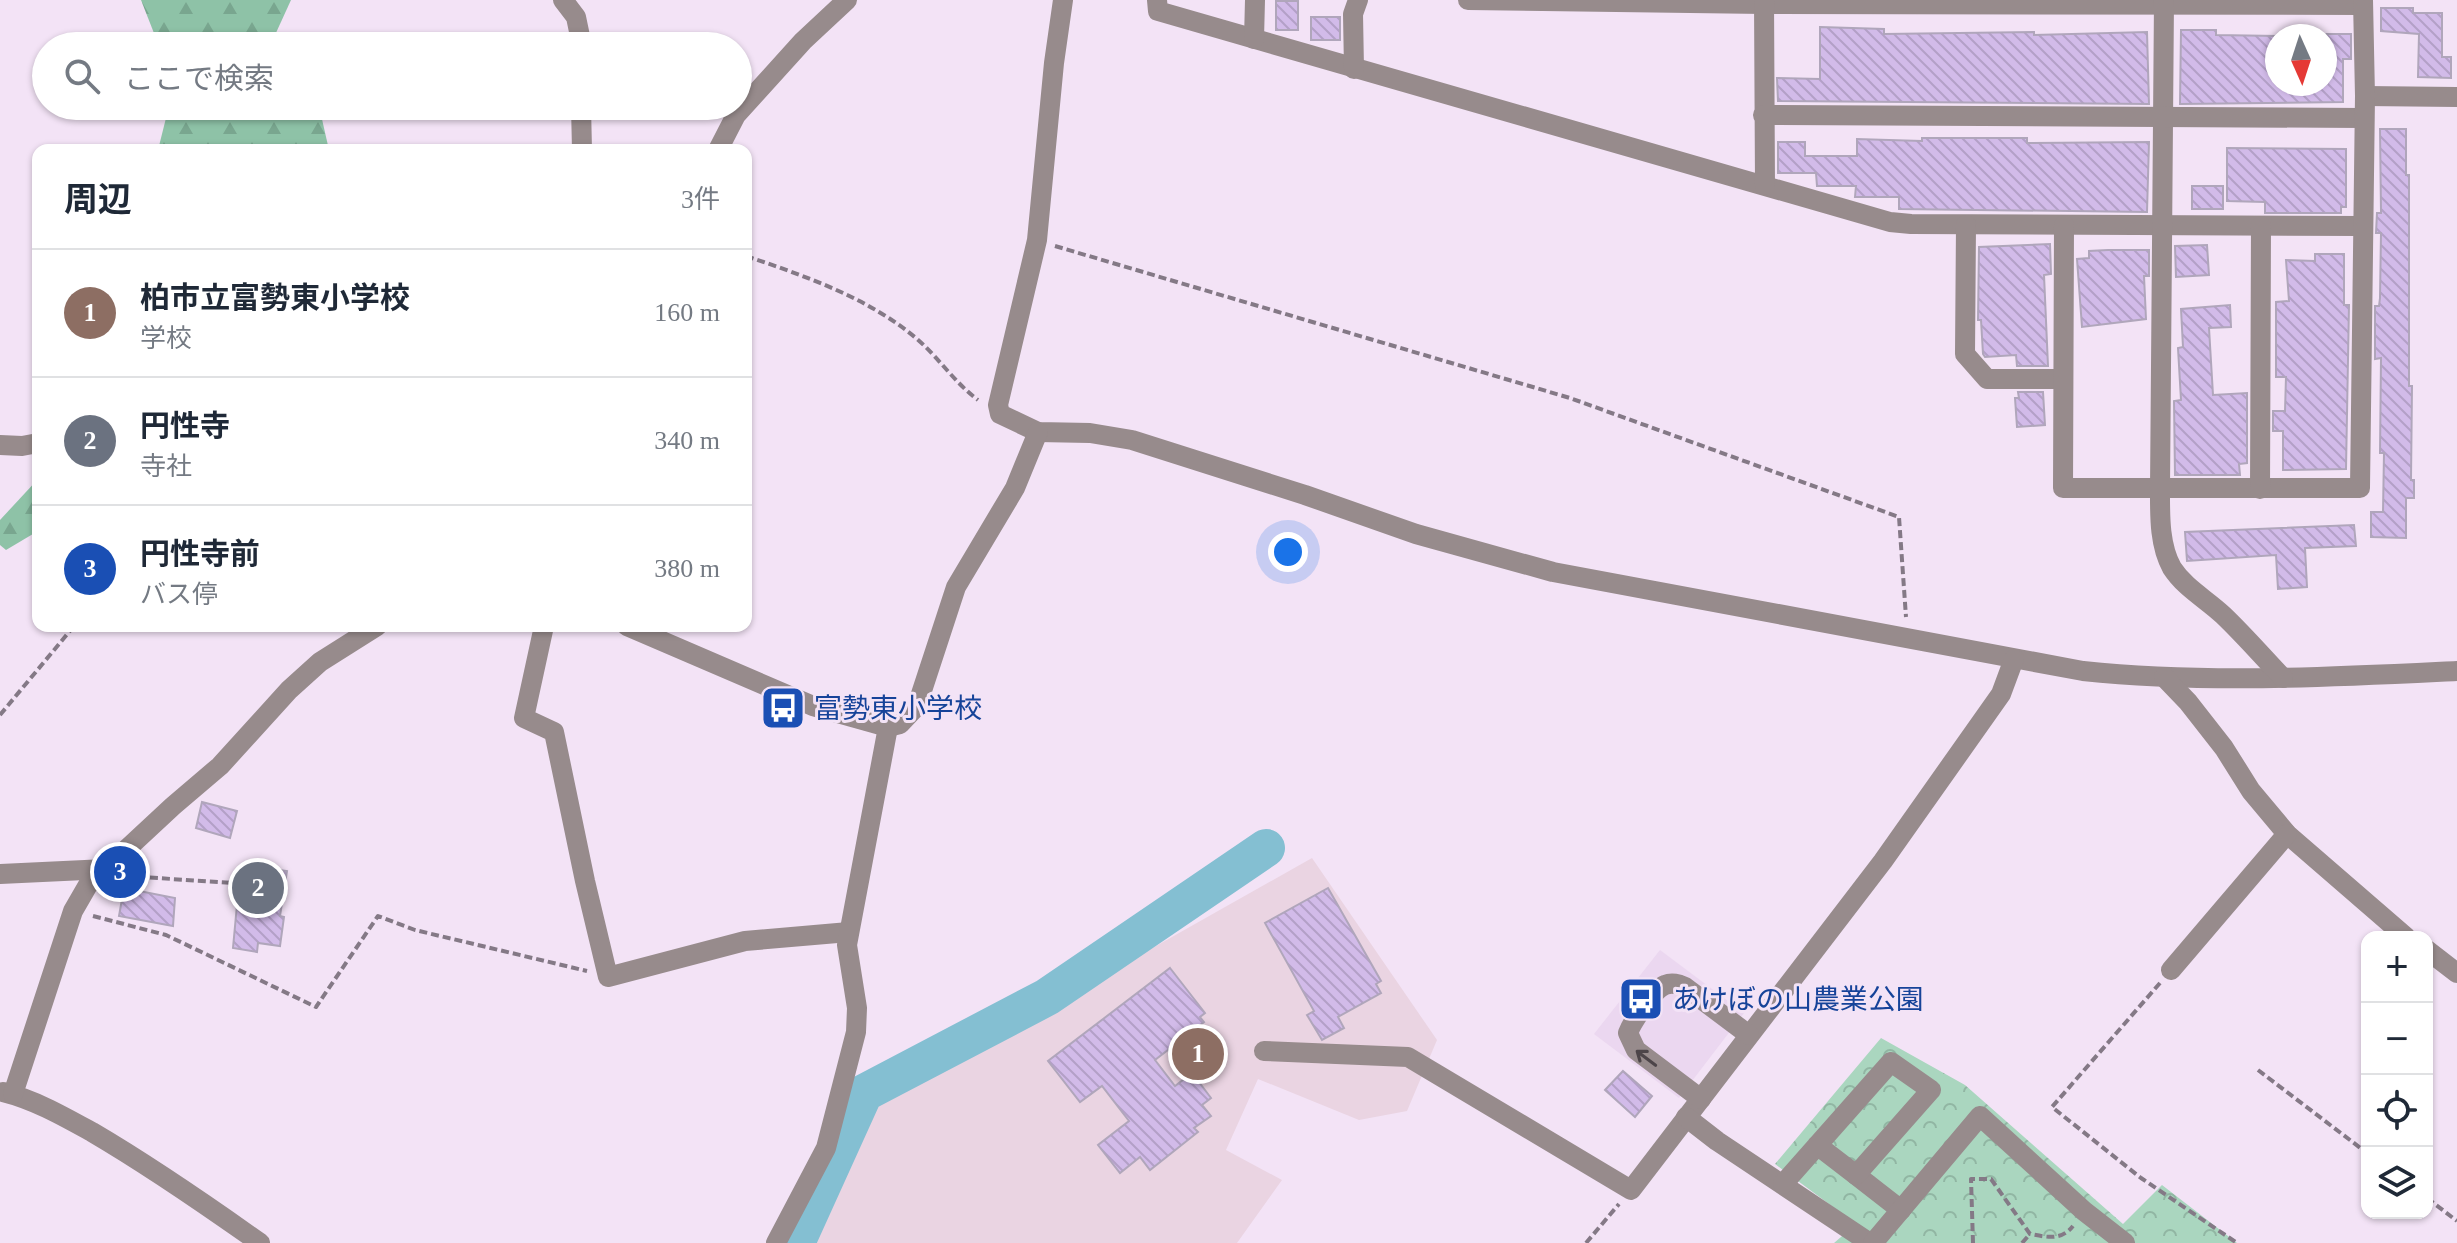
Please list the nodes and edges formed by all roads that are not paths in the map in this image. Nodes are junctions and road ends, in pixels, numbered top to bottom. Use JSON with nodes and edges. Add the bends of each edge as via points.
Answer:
{"nodes":[{"id":1,"x":563,"y":0,"type":"edge"},
{"id":2,"x":847,"y":0,"type":"edge"},
{"id":3,"x":1063,"y":0,"type":"edge"},
{"id":4,"x":1157,"y":0,"type":"edge"},
{"id":5,"x":1255,"y":0,"type":"edge"},
{"id":6,"x":1358,"y":0,"type":"edge"},
{"id":7,"x":1468,"y":0,"type":"edge"},
{"id":8,"x":1764,"y":2,"type":"edge"},
{"id":9,"x":2363,"y":2,"type":"edge"},
{"id":10,"x":2164,"y":3,"type":"edge"},
{"id":11,"x":579,"y":32,"type":"edge"},
{"id":12,"x":1254,"y":39,"type":"junction"},
{"id":13,"x":1354,"y":69,"type":"junction"},
{"id":14,"x":2365,"y":96,"type":"junction"},
{"id":15,"x":752,"y":97,"type":"edge"},
{"id":16,"x":2457,"y":97,"type":"edge"},
{"id":17,"x":1763,"y":115,"type":"junction"},
{"id":18,"x":2163,"y":117,"type":"junction"},
{"id":19,"x":2363,"y":118,"type":"junction"},
{"id":20,"x":581,"y":120,"type":"edge"},
{"id":21,"x":733,"y":120,"type":"edge"},
{"id":22,"x":582,"y":144,"type":"edge"},
{"id":23,"x":721,"y":144,"type":"edge"},
{"id":24,"x":1765,"y":185,"type":"junction"},
{"id":25,"x":1966,"y":225,"type":"junction"},
{"id":26,"x":2064,"y":225,"type":"junction"},
{"id":27,"x":2163,"y":226,"type":"junction"},
{"id":28,"x":2261,"y":226,"type":"junction"},
{"id":29,"x":2362,"y":226,"type":"junction"},
{"id":30,"x":2063,"y":379,"type":"junction"},
{"id":31,"x":1038,"y":432,"type":"junction"},
{"id":32,"x":32,"y":444,"type":"edge"},
{"id":33,"x":0,"y":445,"type":"edge"},
{"id":34,"x":2160,"y":489,"type":"junction"},
{"id":35,"x":2260,"y":489,"type":"junction"},
{"id":36,"x":368,"y":632,"type":"edge"},
{"id":37,"x":543,"y":632,"type":"edge"},
{"id":38,"x":641,"y":632,"type":"edge"},
{"id":39,"x":2014,"y":659,"type":"junction"},
{"id":40,"x":2457,"y":671,"type":"edge"},
{"id":41,"x":2164,"y":677,"type":"junction"},
{"id":42,"x":2283,"y":678,"type":"junction"},
{"id":43,"x":888,"y":727,"type":"junction"},
{"id":44,"x":2287,"y":834,"type":"junction"},
{"id":45,"x":103,"y":872,"type":"junction"},
{"id":46,"x":0,"y":874,"type":"edge"},
{"id":47,"x":2399,"y":931,"type":"edge"},
{"id":48,"x":849,"y":932,"type":"junction"},
{"id":49,"x":2433,"y":955,"type":"edge"},
{"id":50,"x":2171,"y":970,"type":"road end"},
{"id":51,"x":2457,"y":973,"type":"edge"},
{"id":52,"x":1749,"y":1035,"type":"junction"},
{"id":53,"x":1264,"y":1051,"type":"dead end"},
{"id":54,"x":6,"y":1093,"type":"edge"},
{"id":55,"x":1701,"y":1099,"type":"junction"},
{"id":56,"x":1686,"y":1117,"type":"junction"},
{"id":57,"x":1817,"y":1145,"type":"junction"},
{"id":58,"x":1856,"y":1175,"type":"junction"},
{"id":59,"x":1783,"y":1184,"type":"junction"},
{"id":60,"x":1901,"y":1210,"type":"junction"},
{"id":61,"x":260,"y":1243,"type":"edge"},
{"id":62,"x":776,"y":1243,"type":"edge"},
{"id":63,"x":1872,"y":1243,"type":"edge"},
{"id":64,"x":2125,"y":1243,"type":"edge"}],
"edges":[{"from":1,"to":11,"type":"street"},
{"from":2,"to":15,"type":"street"},
{"from":3,"to":31,"type":"street","via":[[1037,240],[998,405],[1000,414]]},
{"from":4,"to":12,"type":"street","via":[[1158,11]]},
{"from":5,"to":12,"type":"street"},
{"from":6,"to":13,"type":"street","via":[[1353,14]]},
{"from":7,"to":8,"type":"street"},
{"from":8,"to":10,"type":"street"},
{"from":8,"to":17,"type":"street"},
{"from":9,"to":10,"type":"street"},
{"from":9,"to":14,"type":"street"},
{"from":10,"to":18,"type":"street"},
{"from":12,"to":13,"type":"street"},
{"from":13,"to":24,"type":"street"},
{"from":14,"to":16,"type":"street"},
{"from":14,"to":19,"type":"street"},
{"from":17,"to":18,"type":"street"},
{"from":17,"to":24,"type":"street"},
{"from":18,"to":19,"type":"street"},
{"from":18,"to":27,"type":"street"},
{"from":19,"to":29,"type":"street"},
{"from":20,"to":22,"type":"street"},
{"from":21,"to":23,"type":"street"},
{"from":24,"to":25,"type":"street","via":[[1890,222]]},
{"from":25,"to":26,"type":"street"},
{"from":25,"to":30,"type":"street","via":[[1965,354],[1987,379]]},
{"from":26,"to":27,"type":"street"},
{"from":26,"to":30,"type":"street"},
{"from":27,"to":28,"type":"street"},
{"from":27,"to":34,"type":"street"},
{"from":28,"to":29,"type":"street"},
{"from":28,"to":35,"type":"street"},
{"from":29,"to":35,"type":"street","via":[[2360,488]]},
{"from":30,"to":34,"type":"street","via":[[2063,488]]},
{"from":31,"to":39,"type":"street","via":[[1132,440],[1416,534],[1553,572]]},
{"from":31,"to":43,"type":"street","via":[[1015,488],[956,587],[917,706],[900,724]]},
{"from":32,"to":33,"type":"street"},
{"from":34,"to":35,"type":"street"},
{"from":34,"to":42,"type":"street","via":[[2165,551],[2173,568]]},
{"from":36,"to":45,"type":"street","via":[[320,662],[289,690],[220,766]]},
{"from":37,"to":48,"type":"street","via":[[524,718],[554,732],[608,977],[745,941]]},
{"from":38,"to":43,"type":"street","via":[[813,706]]},
{"from":39,"to":41,"type":"street"},
{"from":39,"to":52,"type":"street","via":[[2001,694],[1934,790]]},
{"from":40,"to":42,"type":"street"},
{"from":41,"to":42,"type":"street"},
{"from":41,"to":44,"type":"street"},
{"from":43,"to":48,"type":"street"},
{"from":44,"to":47,"type":"street"},
{"from":44,"to":50,"type":"street"},
{"from":45,"to":46,"type":"street"},
{"from":45,"to":54,"type":"street","via":[[73,911]]},
{"from":48,"to":62,"type":"street","via":[[856,1032],[826,1148]]},
{"from":49,"to":51,"type":"street"},
{"from":52,"to":55,"type":"street"},
{"from":55,"to":52,"type":"street","one_way":true,"via":[[1636,1050],[1628,1033],[1631,1025],[1659,988],[1676,984]]},
{"from":53,"to":56,"type":"street","via":[[1408,1057],[1631,1190]]},
{"from":54,"to":61,"type":"street","via":[[63,1116],[131,1155]]},
{"from":55,"to":56,"type":"street"},
{"from":56,"to":59,"type":"street"},
{"from":57,"to":58,"type":"street"},
{"from":57,"to":58,"type":"street","via":[[1891,1062],[1931,1090]]},
{"from":57,"to":59,"type":"street"},
{"from":58,"to":60,"type":"street"},
{"from":59,"to":63,"type":"street"},
{"from":60,"to":63,"type":"street"},
{"from":60,"to":64,"type":"street","via":[[1980,1116]]}]}
